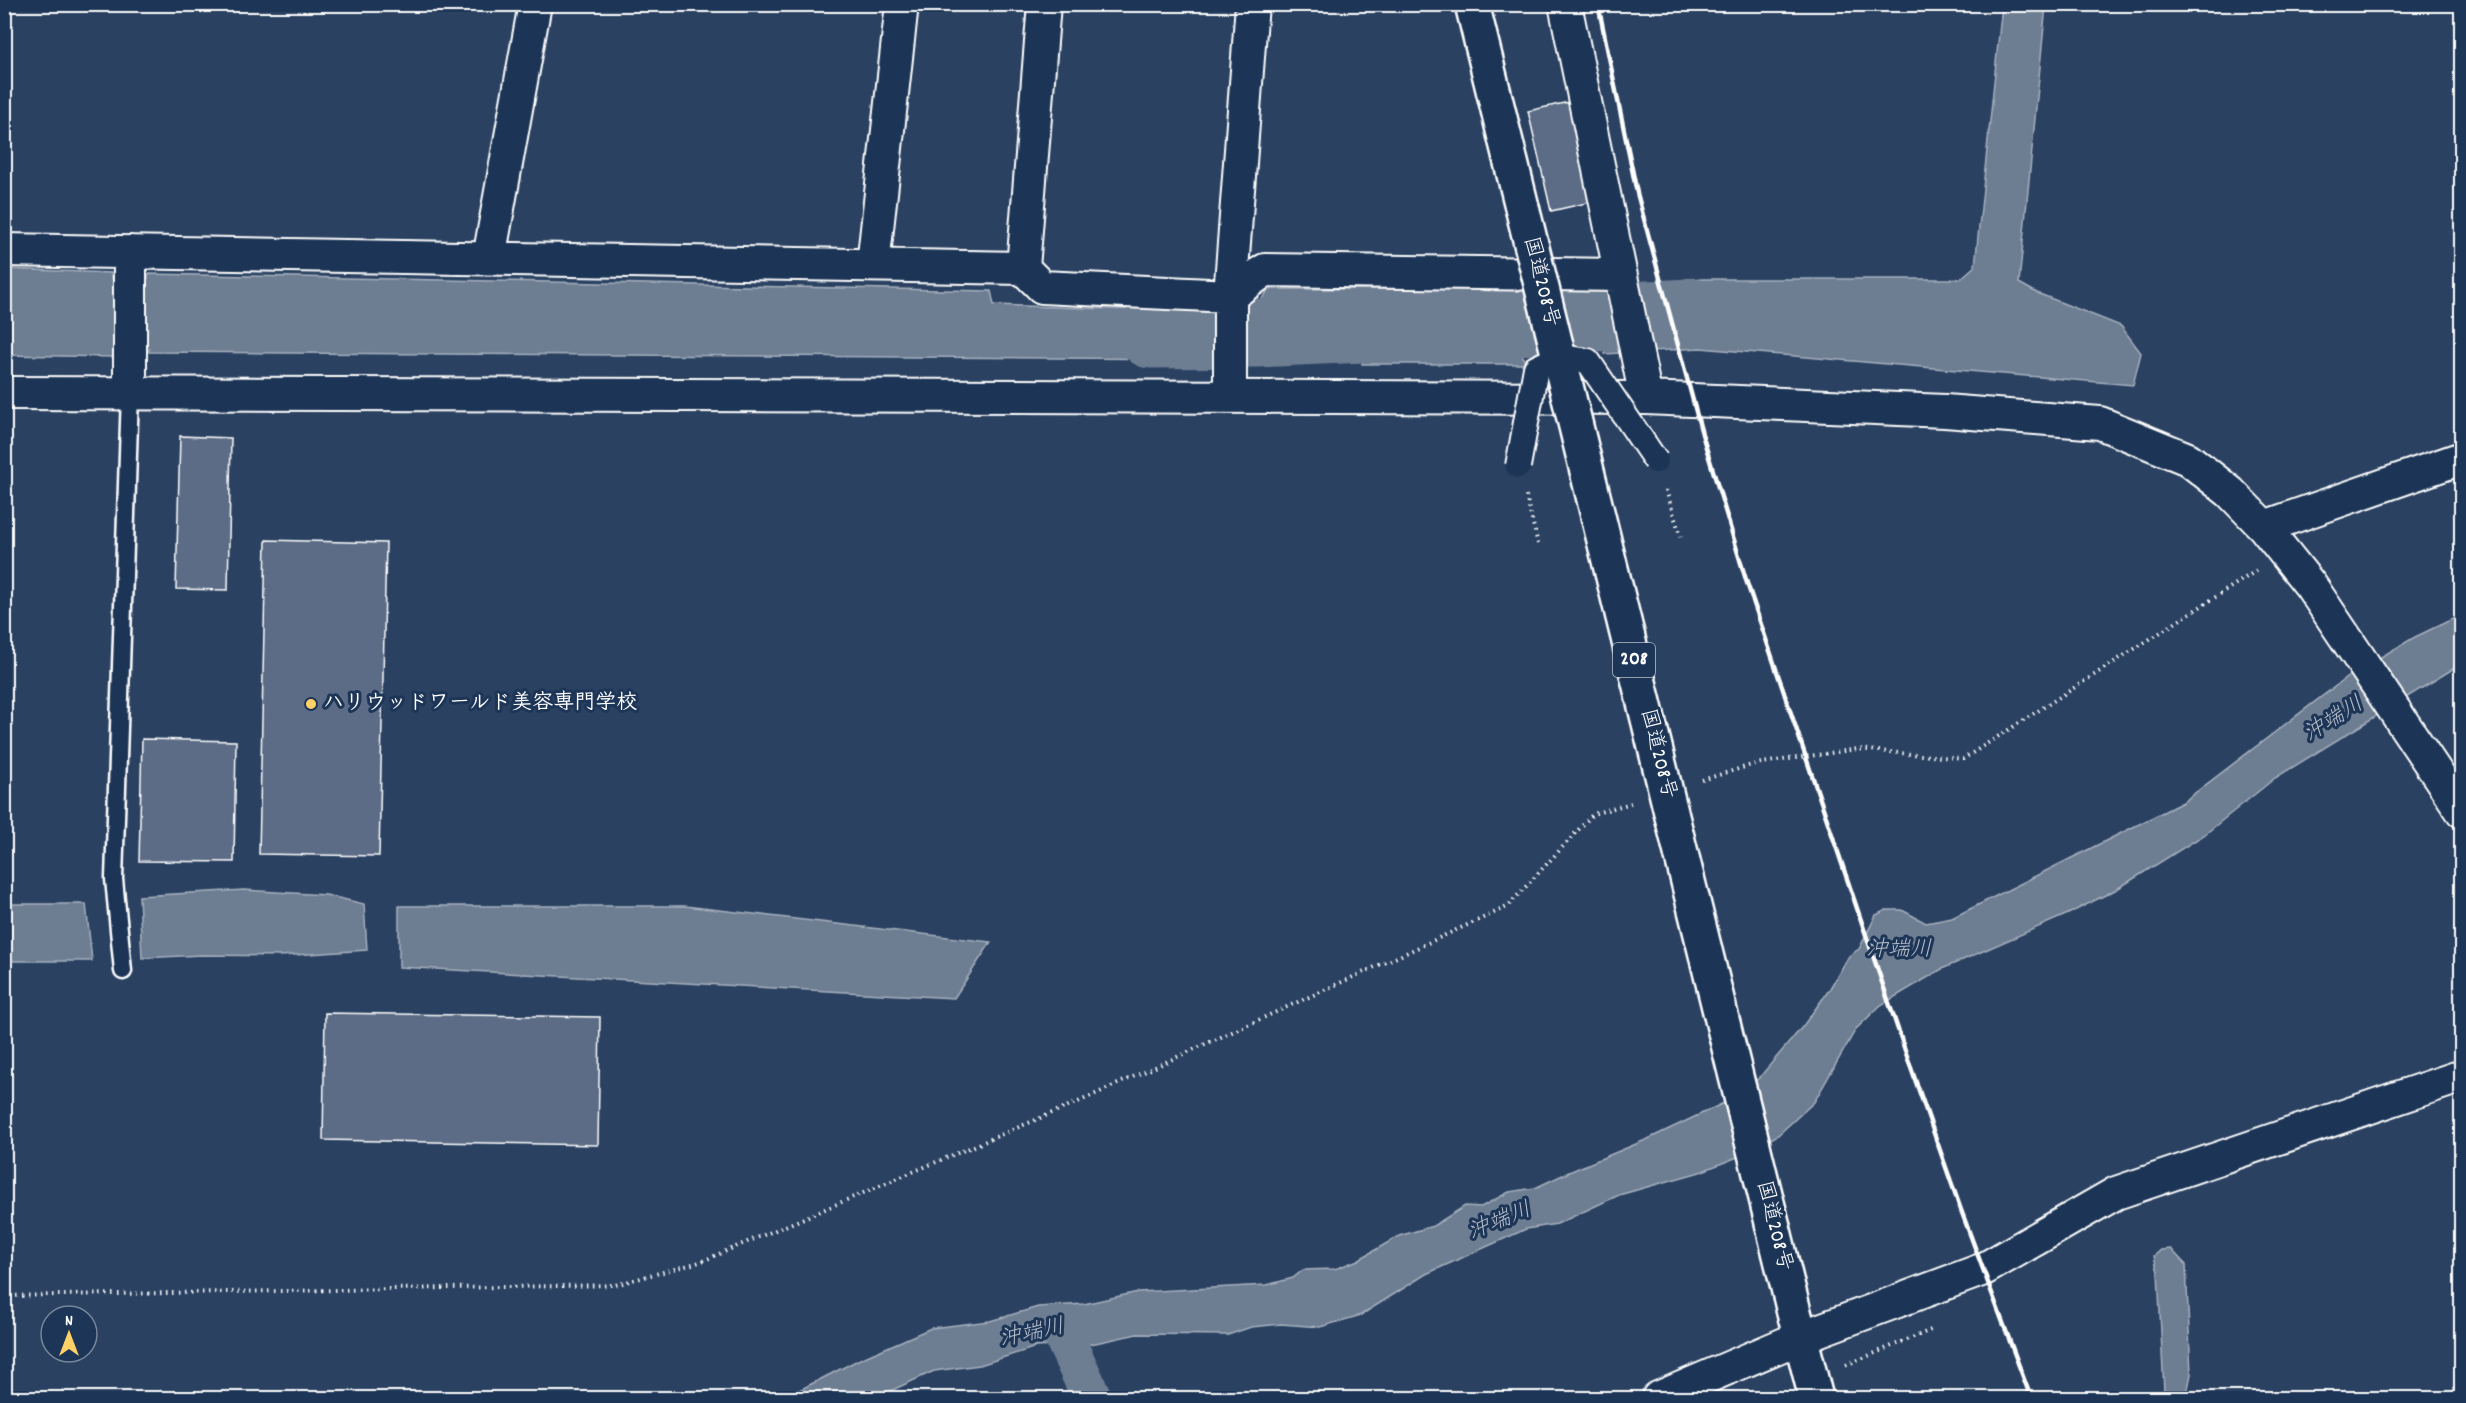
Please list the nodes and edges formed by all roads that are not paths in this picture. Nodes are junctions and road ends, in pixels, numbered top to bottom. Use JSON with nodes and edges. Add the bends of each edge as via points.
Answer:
{"nodes":[{"id":1,"x":535,"y":4,"type":"edge"},
{"id":2,"x":902,"y":4,"type":"edge"},
{"id":3,"x":1044,"y":4,"type":"edge"},
{"id":4,"x":1252,"y":4,"type":"edge"},
{"id":5,"x":1472,"y":4,"type":"edge"},
{"id":6,"x":1565,"y":4,"type":"edge"},
{"id":7,"x":4,"y":250,"type":"edge"},
{"id":8,"x":130,"y":254,"type":"junction"},
{"id":9,"x":489,"y":258,"type":"junction"},
{"id":10,"x":873,"y":265,"type":"junction"},
{"id":11,"x":1023,"y":268,"type":"junction"},
{"id":12,"x":1619,"y":275,"type":"junction"},
{"id":13,"x":1230,"y":296,"type":"junction"},
{"id":14,"x":1559,"y":357,"type":"junction"},
{"id":15,"x":130,"y":391,"type":"junction"},
{"id":16,"x":4,"y":393,"type":"edge"},
{"id":17,"x":1230,"y":396,"type":"junction"},
{"id":18,"x":1646,"y":398,"type":"junction"},
{"id":19,"x":2462,"y":458,"type":"edge"},
{"id":20,"x":1656,"y":461,"type":"road end"},
{"id":21,"x":1518,"y":466,"type":"road end"},
{"id":22,"x":2264,"y":527,"type":"junction"},
{"id":23,"x":2462,"y":811,"type":"edge"},
{"id":24,"x":123,"y":970,"type":"dead end"},
{"id":25,"x":2462,"y":1076,"type":"edge"},
{"id":26,"x":1798,"y":1327,"type":"junction"},
{"id":27,"x":1658,"y":1398,"type":"edge"},
{"id":28,"x":1816,"y":1398,"type":"edge"}],
"edges":[{"from":1,"to":9,"type":"street"},
{"from":2,"to":10,"type":"street"},
{"from":3,"to":11,"type":"street"},
{"from":4,"to":13,"type":"street"},
{"from":5,"to":14,"type":"highway","name":"国道208号","number":"208","bridge":true},
{"from":6,"to":12,"type":"street"},
{"from":7,"to":8,"type":"street"},
{"from":8,"to":9,"type":"street"},
{"from":8,"to":15,"type":"street"},
{"from":9,"to":10,"type":"street"},
{"from":10,"to":11,"type":"street"},
{"from":11,"to":13,"type":"street","via":[[1042,287]]},
{"from":12,"to":13,"type":"street","via":[[1265,270]]},
{"from":12,"to":18,"type":"street"},
{"from":13,"to":17,"type":"street"},
{"from":14,"to":20,"type":"street","bridge":true,"via":[[1588,361]]},
{"from":14,"to":21,"type":"street","bridge":true,"via":[[1536,368]]},
{"from":14,"to":26,"type":"highway","name":"国道208号","number":"208","bridge":true},
{"from":15,"to":16,"type":"street"},
{"from":15,"to":17,"type":"street"},
{"from":15,"to":24,"type":"lane","via":[[114,879]]},
{"from":17,"to":18,"type":"street"},
{"from":18,"to":22,"type":"street","via":[[1945,411],[2100,423],[2188,459],[2230,492]]},
{"from":19,"to":22,"type":"street"},
{"from":22,"to":23,"type":"street","via":[[2311,586]]},
{"from":25,"to":26,"type":"street","via":[[2116,1193],[1984,1269]]},
{"from":26,"to":27,"type":"street"},
{"from":26,"to":28,"type":"highway","name":"国道208号","number":"208"}]}
